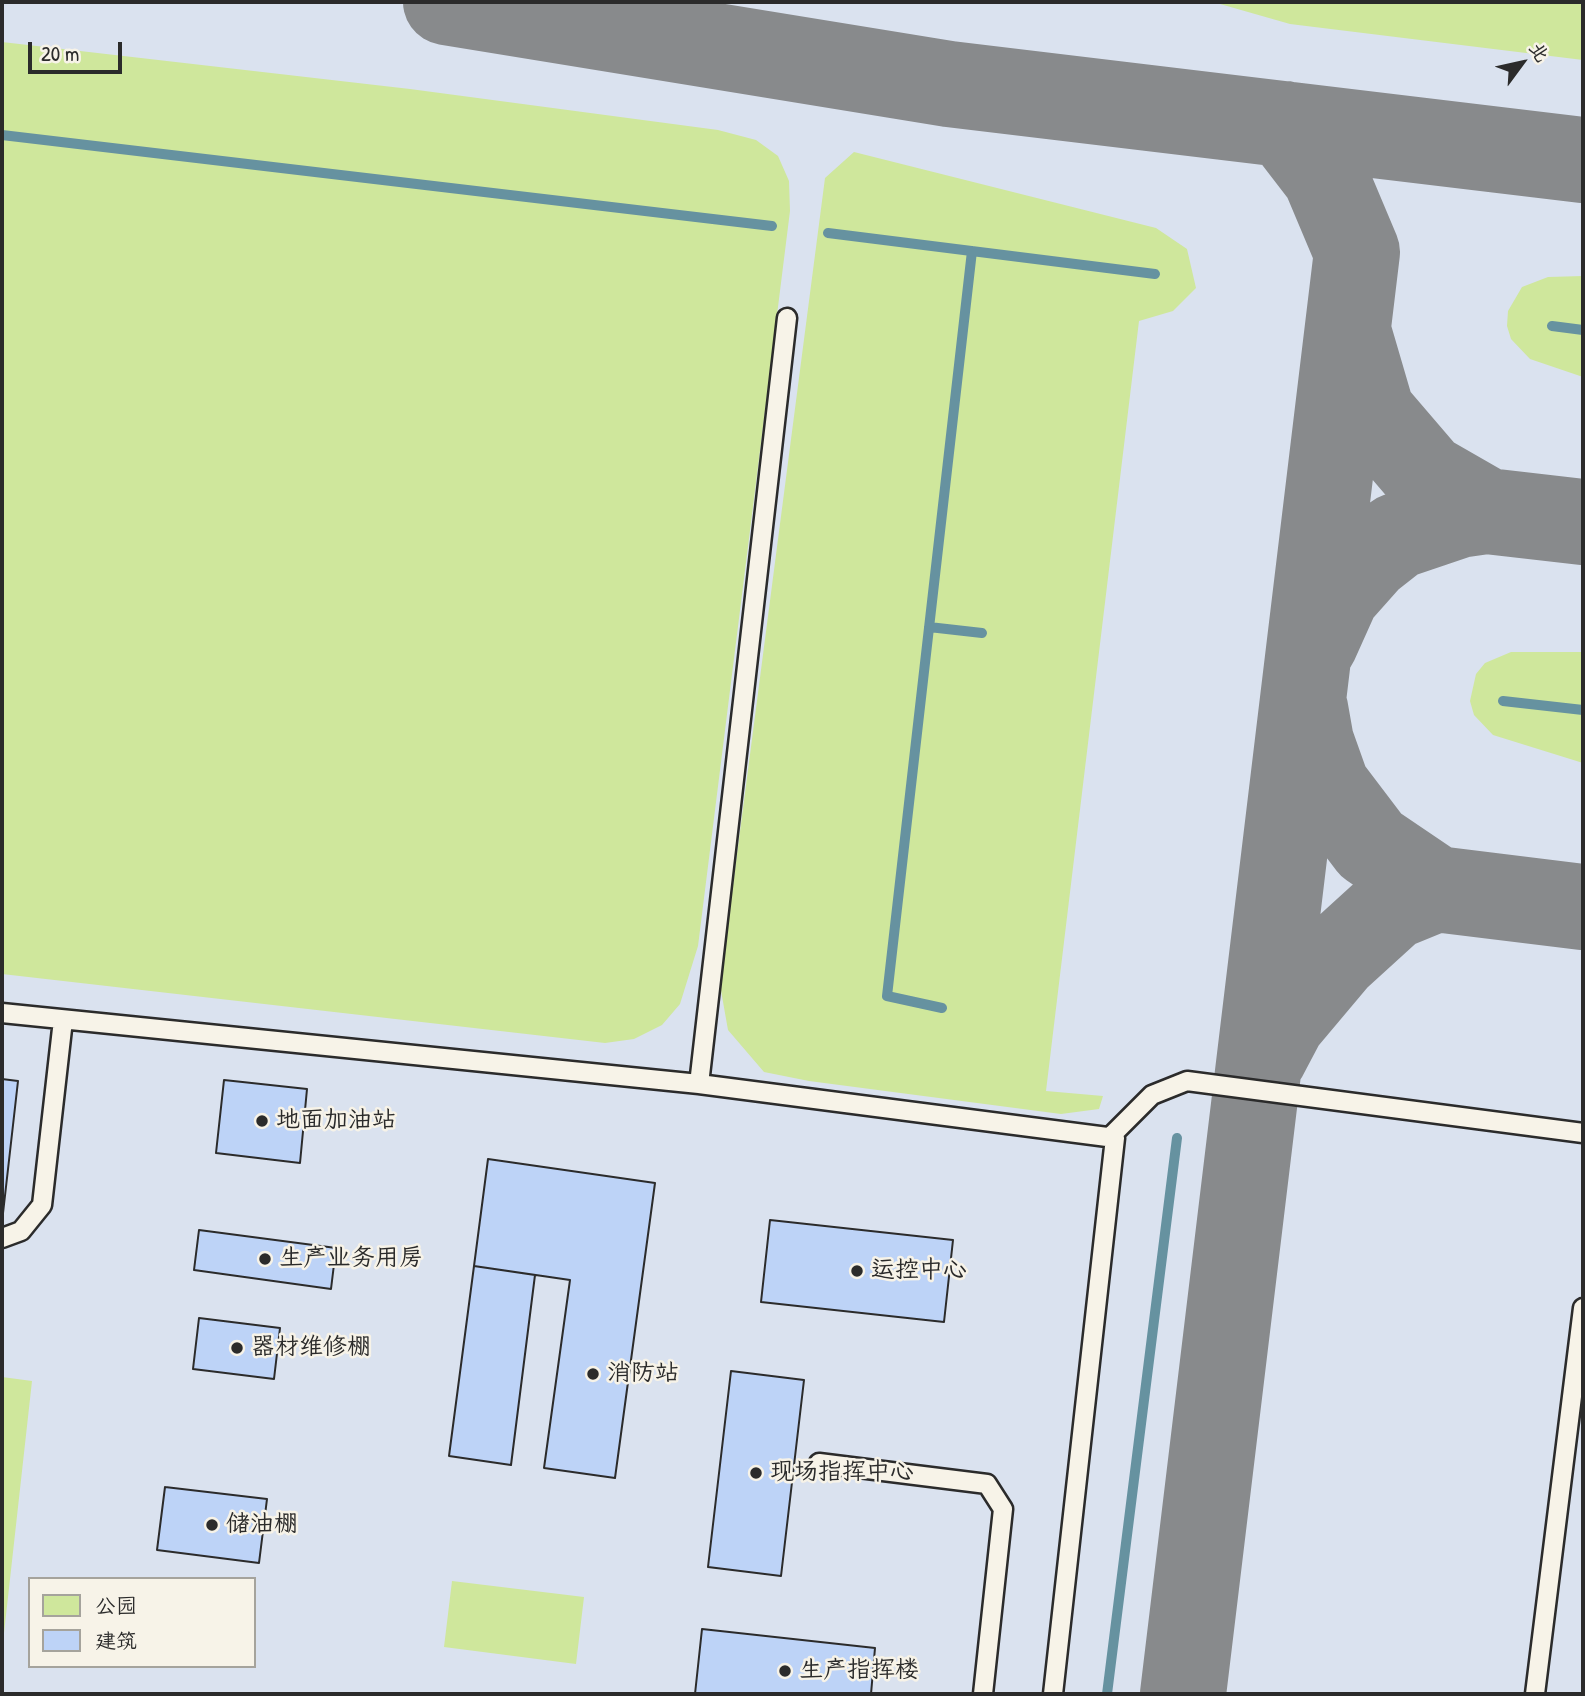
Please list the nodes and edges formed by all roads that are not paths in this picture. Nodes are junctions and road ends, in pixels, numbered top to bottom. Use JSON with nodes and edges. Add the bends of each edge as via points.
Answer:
{"nodes":[{"id":1,"x":787,"y":318,"type":"dead end"},
{"id":2,"x":2,"y":1013,"type":"edge"},
{"id":3,"x":63,"y":1020,"type":"junction"},
{"id":4,"x":699,"y":1084,"type":"junction"},
{"id":5,"x":1583,"y":1133,"type":"edge"},
{"id":6,"x":1110,"y":1137,"type":"junction"},
{"id":7,"x":2,"y":1238,"type":"edge"},
{"id":8,"x":1583,"y":1308,"type":"edge"},
{"id":9,"x":819,"y":1463,"type":"dead end"},
{"id":10,"x":983,"y":1694,"type":"edge"},
{"id":11,"x":1054,"y":1694,"type":"edge"},
{"id":12,"x":1535,"y":1694,"type":"edge"}],
"edges":[{"from":1,"to":4,"type":"lane"},
{"from":2,"to":3,"type":"lane"},
{"from":3,"to":4,"type":"lane"},
{"from":3,"to":7,"type":"lane","via":[[42,1205],[21,1231]]},
{"from":4,"to":6,"type":"lane"},
{"from":5,"to":6,"type":"lane","via":[[1187,1081],[1152,1095]]},
{"from":6,"to":11,"type":"lane","via":[[1115,1138]]},
{"from":8,"to":12,"type":"lane"},
{"from":9,"to":10,"type":"lane","via":[[987,1484],[1003,1509]]}]}
